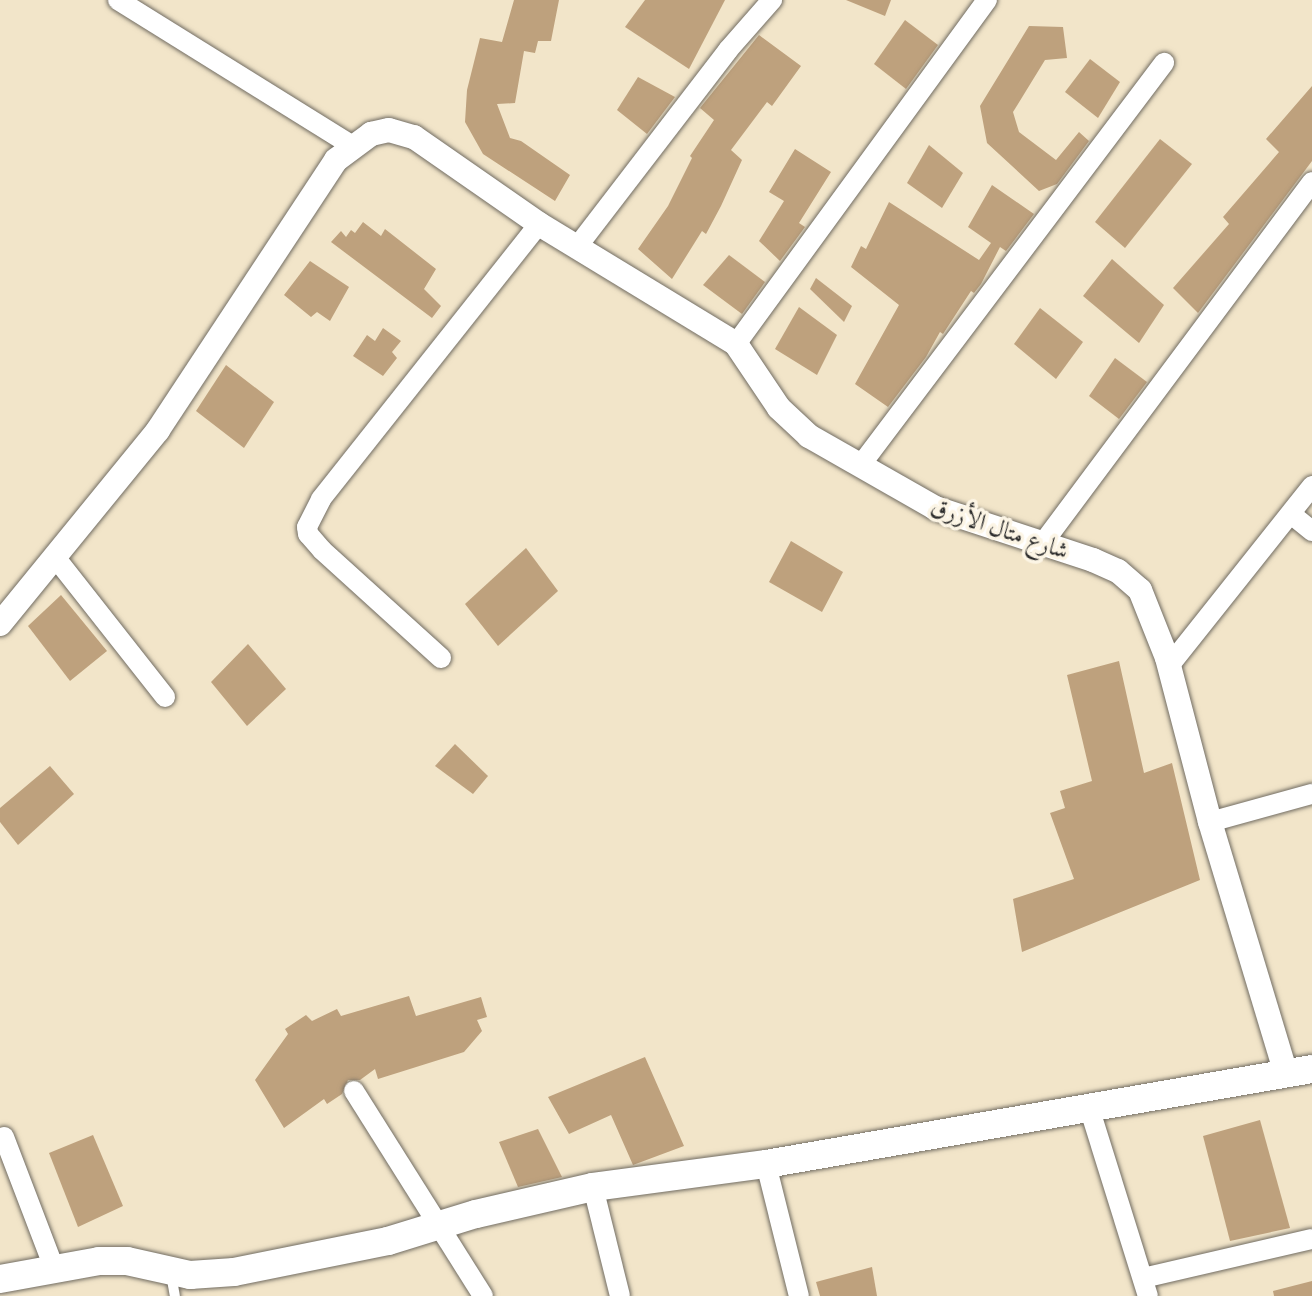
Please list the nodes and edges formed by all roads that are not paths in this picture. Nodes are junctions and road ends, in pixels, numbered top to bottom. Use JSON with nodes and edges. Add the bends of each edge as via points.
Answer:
{"nodes":[{"id":1,"x":118,"y":0,"type":"edge"},
{"id":2,"x":772,"y":0,"type":"edge"},
{"id":3,"x":987,"y":0,"type":"edge"},
{"id":4,"x":1164,"y":63,"type":"dead end"},
{"id":5,"x":351,"y":145,"type":"junction"},
{"id":6,"x":1312,"y":182,"type":"edge"},
{"id":7,"x":539,"y":224,"type":"junction"},
{"id":8,"x":577,"y":247,"type":"junction"},
{"id":9,"x":736,"y":344,"type":"junction"},
{"id":10,"x":860,"y":466,"type":"junction"},
{"id":11,"x":1312,"y":486,"type":"edge"},
{"id":12,"x":1291,"y":514,"type":"junction"},
{"id":13,"x":1312,"y":531,"type":"edge"},
{"id":14,"x":1043,"y":543,"type":"junction"},
{"id":15,"x":55,"y":557,"type":"junction"},
{"id":16,"x":0,"y":624,"type":"edge"},
{"id":17,"x":441,"y":658,"type":"dead end"},
{"id":18,"x":1169,"y":666,"type":"junction"},
{"id":19,"x":165,"y":697,"type":"dead end"},
{"id":20,"x":1312,"y":794,"type":"edge"},
{"id":21,"x":1210,"y":822,"type":"junction"},
{"id":22,"x":1299,"y":1072,"type":"edge"},
{"id":23,"x":354,"y":1091,"type":"dead end"},
{"id":24,"x":1089,"y":1107,"type":"junction"},
{"id":25,"x":4,"y":1137,"type":"dead end"},
{"id":26,"x":766,"y":1164,"type":"junction"},
{"id":27,"x":593,"y":1187,"type":"junction"},
{"id":28,"x":437,"y":1227,"type":"junction"},
{"id":29,"x":1312,"y":1239,"type":"edge"},
{"id":30,"x":54,"y":1268,"type":"junction"},
{"id":31,"x":0,"y":1279,"type":"edge"},
{"id":32,"x":172,"y":1284,"type":"edge"},
{"id":33,"x":1145,"y":1287,"type":"edge"},
{"id":34,"x":483,"y":1296,"type":"edge"},
{"id":35,"x":620,"y":1296,"type":"edge"},
{"id":36,"x":799,"y":1296,"type":"edge"}],
"edges":[{"from":1,"to":5,"type":"street"},
{"from":2,"to":8,"type":"street"},
{"from":3,"to":9,"type":"street"},
{"from":4,"to":10,"type":"street"},
{"from":5,"to":7,"type":"street","via":[[389,130],[414,137]]},
{"from":5,"to":15,"type":"street","via":[[316,187],[158,430]]},
{"from":6,"to":14,"type":"street"},
{"from":7,"to":8,"type":"street"},
{"from":7,"to":17,"type":"street","via":[[321,499],[307,527],[322,550]]},
{"from":8,"to":9,"type":"street"},
{"from":9,"to":10,"type":"street","name":"شارع متال الأزرق","via":[[779,408],[809,436]]},
{"from":10,"to":14,"type":"street","name":"شارع متال الأزرق","via":[[935,508]]},
{"from":11,"to":12,"type":"street"},
{"from":12,"to":13,"type":"street"},
{"from":12,"to":18,"type":"street"},
{"from":14,"to":18,"type":"street","name":"شارع متال الأزرق","via":[[1118,571],[1140,590]]},
{"from":15,"to":16,"type":"street"},
{"from":15,"to":19,"type":"street"},
{"from":18,"to":21,"type":"street","name":"شارع متال الأزرق"},
{"from":20,"to":21,"type":"street"},
{"from":21,"to":22,"type":"street","name":"شارع متال الأزرق"},
{"from":22,"to":24,"type":"main road"},
{"from":23,"to":28,"type":"street"},
{"from":24,"to":26,"type":"main road"},
{"from":24,"to":33,"type":"street"},
{"from":25,"to":30,"type":"street"},
{"from":26,"to":27,"type":"main road"},
{"from":26,"to":36,"type":"street"},
{"from":27,"to":28,"type":"main road"},
{"from":27,"to":35,"type":"street"},
{"from":28,"to":32,"type":"main road","via":[[304,1260],[190,1275]]},
{"from":28,"to":34,"type":"street"},
{"from":29,"to":33,"type":"street"},
{"from":30,"to":31,"type":"main road"},
{"from":30,"to":32,"type":"main road","via":[[127,1261]]}]}
